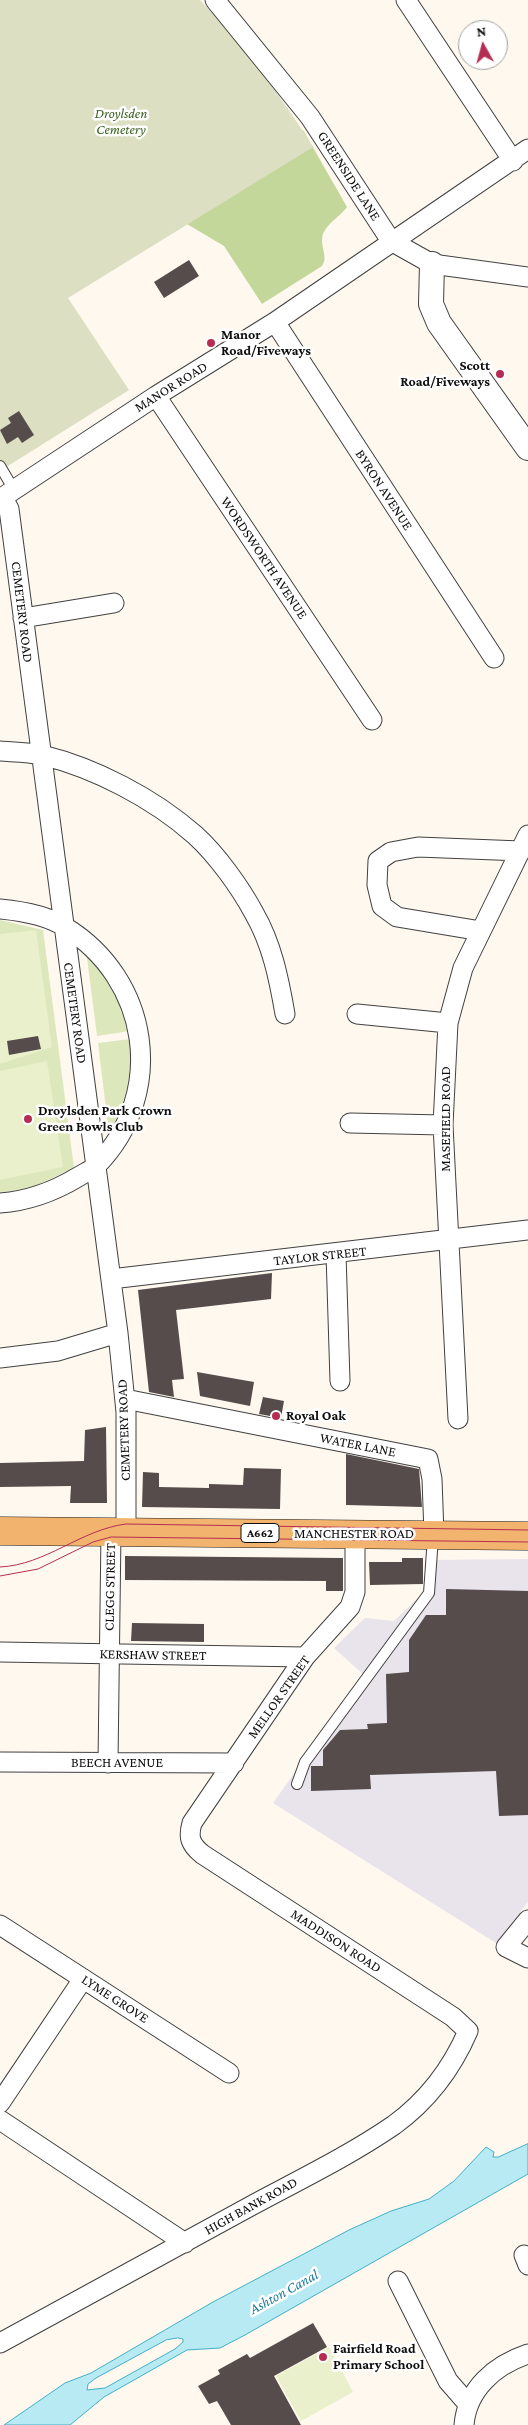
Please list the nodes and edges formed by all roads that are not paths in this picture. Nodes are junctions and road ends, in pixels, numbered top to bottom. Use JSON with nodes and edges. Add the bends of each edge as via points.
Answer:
{"nodes":[{"id":1,"x":215,"y":0,"type":"edge"},
{"id":2,"x":406,"y":0,"type":"edge"},
{"id":3,"x":528,"y":149,"type":"edge"},
{"id":4,"x":513,"y":161,"type":"junction"},
{"id":5,"x":391,"y":241,"type":"junction"},
{"id":6,"x":432,"y":264,"type":"junction"},
{"id":7,"x":528,"y":277,"type":"edge"},
{"id":8,"x":275,"y":322,"type":"junction"},
{"id":9,"x":156,"y":396,"type":"junction"},
{"id":10,"x":528,"y":448,"type":"edge"},
{"id":11,"x":0,"y":466,"type":"edge"},
{"id":12,"x":6,"y":496,"type":"edge"},
{"id":13,"x":114,"y":603,"type":"dead end"},
{"id":14,"x":22,"y":618,"type":"junction"},
{"id":15,"x":494,"y":658,"type":"dead end"},
{"id":16,"x":372,"y":720,"type":"dead end"},
{"id":17,"x":0,"y":751,"type":"edge"},
{"id":18,"x":40,"y":754,"type":"junction"},
{"id":19,"x":524,"y":843,"type":"edge"},
{"id":20,"x":0,"y":910,"type":"edge"},
{"id":21,"x":64,"y":926,"type":"junction"},
{"id":22,"x":481,"y":931,"type":"junction"},
{"id":23,"x":285,"y":1014,"type":"dead end"},
{"id":24,"x":357,"y":1014,"type":"dead end"},
{"id":25,"x":448,"y":1023,"type":"junction"},
{"id":26,"x":350,"y":1123,"type":"dead end"},
{"id":27,"x":443,"y":1125,"type":"junction"},
{"id":28,"x":96,"y":1166,"type":"junction"},
{"id":29,"x":0,"y":1203,"type":"edge"},
{"id":30,"x":528,"y":1230,"type":"edge"},
{"id":31,"x":448,"y":1241,"type":"junction"},
{"id":32,"x":336,"y":1254,"type":"junction"},
{"id":33,"x":111,"y":1279,"type":"junction"},
{"id":34,"x":118,"y":1333,"type":"junction"},
{"id":35,"x":0,"y":1358,"type":"edge"},
{"id":36,"x":340,"y":1380,"type":"dead end"},
{"id":37,"x":126,"y":1400,"type":"junction"},
{"id":38,"x":458,"y":1419,"type":"dead end"},
{"id":39,"x":0,"y":1531,"type":"edge"},
{"id":40,"x":118,"y":1531,"type":"junction"},
{"id":41,"x":355,"y":1534,"type":"junction"},
{"id":42,"x":434,"y":1534,"type":"junction"},
{"id":43,"x":528,"y":1536,"type":"edge"},
{"id":44,"x":0,"y":1652,"type":"edge"},
{"id":45,"x":109,"y":1654,"type":"junction"},
{"id":46,"x":305,"y":1657,"type":"junction"},
{"id":47,"x":0,"y":1762,"type":"edge"},
{"id":48,"x":108,"y":1762,"type":"junction"},
{"id":49,"x":234,"y":1763,"type":"junction"},
{"id":50,"x":298,"y":1784,"type":"dead end"},
{"id":51,"x":202,"y":1854,"type":"joint"},
{"id":52,"x":528,"y":1920,"type":"edge"},
{"id":53,"x":0,"y":1925,"type":"edge"},
{"id":54,"x":528,"y":1958,"type":"edge"},
{"id":55,"x":82,"y":1979,"type":"junction"},
{"id":56,"x":468,"y":2031,"type":"joint"},
{"id":57,"x":229,"y":2073,"type":"dead end"},
{"id":58,"x":0,"y":2103,"type":"edge"},
{"id":59,"x":0,"y":2120,"type":"edge"},
{"id":60,"x":185,"y":2242,"type":"junction"},
{"id":61,"x":398,"y":2281,"type":"dead end"},
{"id":62,"x":0,"y":2343,"type":"edge"},
{"id":63,"x":528,"y":2354,"type":"edge"},
{"id":64,"x":468,"y":2404,"type":"junction"},
{"id":65,"x":463,"y":2424,"type":"edge"}],
"edges":[{"from":1,"to":5,"type":"street","name":"GREENSIDE LANE","via":[[310,117]]},
{"from":2,"to":4,"type":"street"},
{"from":3,"to":4,"type":"street","name":"MANOR ROAD"},
{"from":4,"to":5,"type":"street","name":"MANOR ROAD"},
{"from":5,"to":6,"type":"street","name":"GREENSIDE LANE"},
{"from":5,"to":8,"type":"street","name":"MANOR ROAD"},
{"from":6,"to":7,"type":"street","name":"GREENSIDE LANE"},
{"from":6,"to":10,"type":"street","via":[[431,304],[439,323]]},
{"from":8,"to":9,"type":"street","name":"MANOR ROAD"},
{"from":8,"to":15,"type":"street","name":"BYRON AVENUE"},
{"from":9,"to":12,"type":"street","name":"MANOR ROAD"},
{"from":9,"to":16,"type":"street","name":"WORDSWORTH AVENUE"},
{"from":11,"to":12,"type":"lane"},
{"from":12,"to":14,"type":"street","name":"CEMETERY ROAD"},
{"from":13,"to":14,"type":"street"},
{"from":14,"to":18,"type":"street","name":"CEMETERY ROAD"},
{"from":17,"to":18,"type":"street"},
{"from":18,"to":21,"type":"street","name":"CEMETERY ROAD"},
{"from":18,"to":23,"type":"street","via":[[117,784],[162,810],[196,836],[233,880],[255,915],[276,965]]},
{"from":19,"to":22,"type":"street","name":"MASEFIELD ROAD"},
{"from":19,"to":22,"type":"street","via":[[418,847],[391,852],[378,861],[377,885],[382,906],[397,917]]},
{"from":20,"to":21,"type":"street","via":[[23,913]]},
{"from":21,"to":28,"type":"street","name":"CEMETERY ROAD"},
{"from":21,"to":28,"type":"street","via":[[91,945],[108,963],[133,1007],[140,1035],[140,1065],[132,1109],[114,1144]]},
{"from":22,"to":25,"type":"street","name":"MASEFIELD ROAD","via":[[463,968]]},
{"from":24,"to":25,"type":"street"},
{"from":25,"to":27,"type":"street","name":"MASEFIELD ROAD"},
{"from":26,"to":27,"type":"street"},
{"from":27,"to":31,"type":"street","name":"MASEFIELD ROAD"},
{"from":28,"to":29,"type":"street","via":[[37,1198]]},
{"from":28,"to":33,"type":"street","name":"CEMETERY ROAD"},
{"from":30,"to":31,"type":"street","name":"TAYLOR STREET"},
{"from":31,"to":32,"type":"street","name":"TAYLOR STREET"},
{"from":31,"to":38,"type":"street","name":"MASEFIELD ROAD"},
{"from":32,"to":33,"type":"street","name":"TAYLOR STREET"},
{"from":32,"to":36,"type":"street"},
{"from":33,"to":34,"type":"street","name":"CEMETERY ROAD"},
{"from":34,"to":35,"type":"street","via":[[58,1352]]},
{"from":34,"to":37,"type":"street","name":"CEMETERY ROAD"},
{"from":37,"to":40,"type":"street","name":"CEMETERY ROAD"},
{"from":37,"to":42,"type":"street","name":"WATER LANE","via":[[428,1459]]},
{"from":39,"to":40,"type":"main road","name":"MANCHESTER ROAD","number":"A662"},
{"from":40,"to":41,"type":"main road","name":"MANCHESTER ROAD","number":"A662"},
{"from":40,"to":45,"type":"street","name":"CLEGG STREET"},
{"from":41,"to":42,"type":"main road","name":"MANCHESTER ROAD","number":"A662"},
{"from":41,"to":46,"type":"street","name":"MELLOR STREET","via":[[355,1592],[350,1606]]},
{"from":42,"to":43,"type":"main road","name":"MANCHESTER ROAD","number":"A662"},
{"from":42,"to":50,"type":"lane","via":[[429,1593],[304,1762]]},
{"from":44,"to":45,"type":"street","name":"KERSHAW STREET"},
{"from":45,"to":46,"type":"street","name":"KERSHAW STREET"},
{"from":45,"to":48,"type":"street","name":"CLEGG STREET"},
{"from":46,"to":49,"type":"street","name":"MELLOR STREET"},
{"from":47,"to":48,"type":"street","name":"BEECH AVENUE"},
{"from":48,"to":49,"type":"street","name":"BEECH AVENUE"},
{"from":49,"to":51,"type":"street","name":"MELLOR STREET","via":[[192,1823],[190,1840]]},
{"from":51,"to":56,"type":"street","name":"MADDISON ROAD","via":[[453,2017]]},
{"from":52,"to":54,"type":"street","via":[[506,1947]]},
{"from":53,"to":55,"type":"street","name":"LYME GROVE"},
{"from":55,"to":57,"type":"street","name":"LYME GROVE"},
{"from":55,"to":58,"type":"street"},
{"from":56,"to":60,"type":"street","name":"HIGH BANK ROAD","via":[[446,2072],[394,2124]]},
{"from":59,"to":60,"type":"street"},
{"from":60,"to":62,"type":"street","name":"HIGH BANK ROAD"},
{"from":61,"to":64,"type":"street","via":[[448,2381]]},
{"from":63,"to":64,"type":"street","via":[[494,2371]]},
{"from":64,"to":65,"type":"street"}]}
